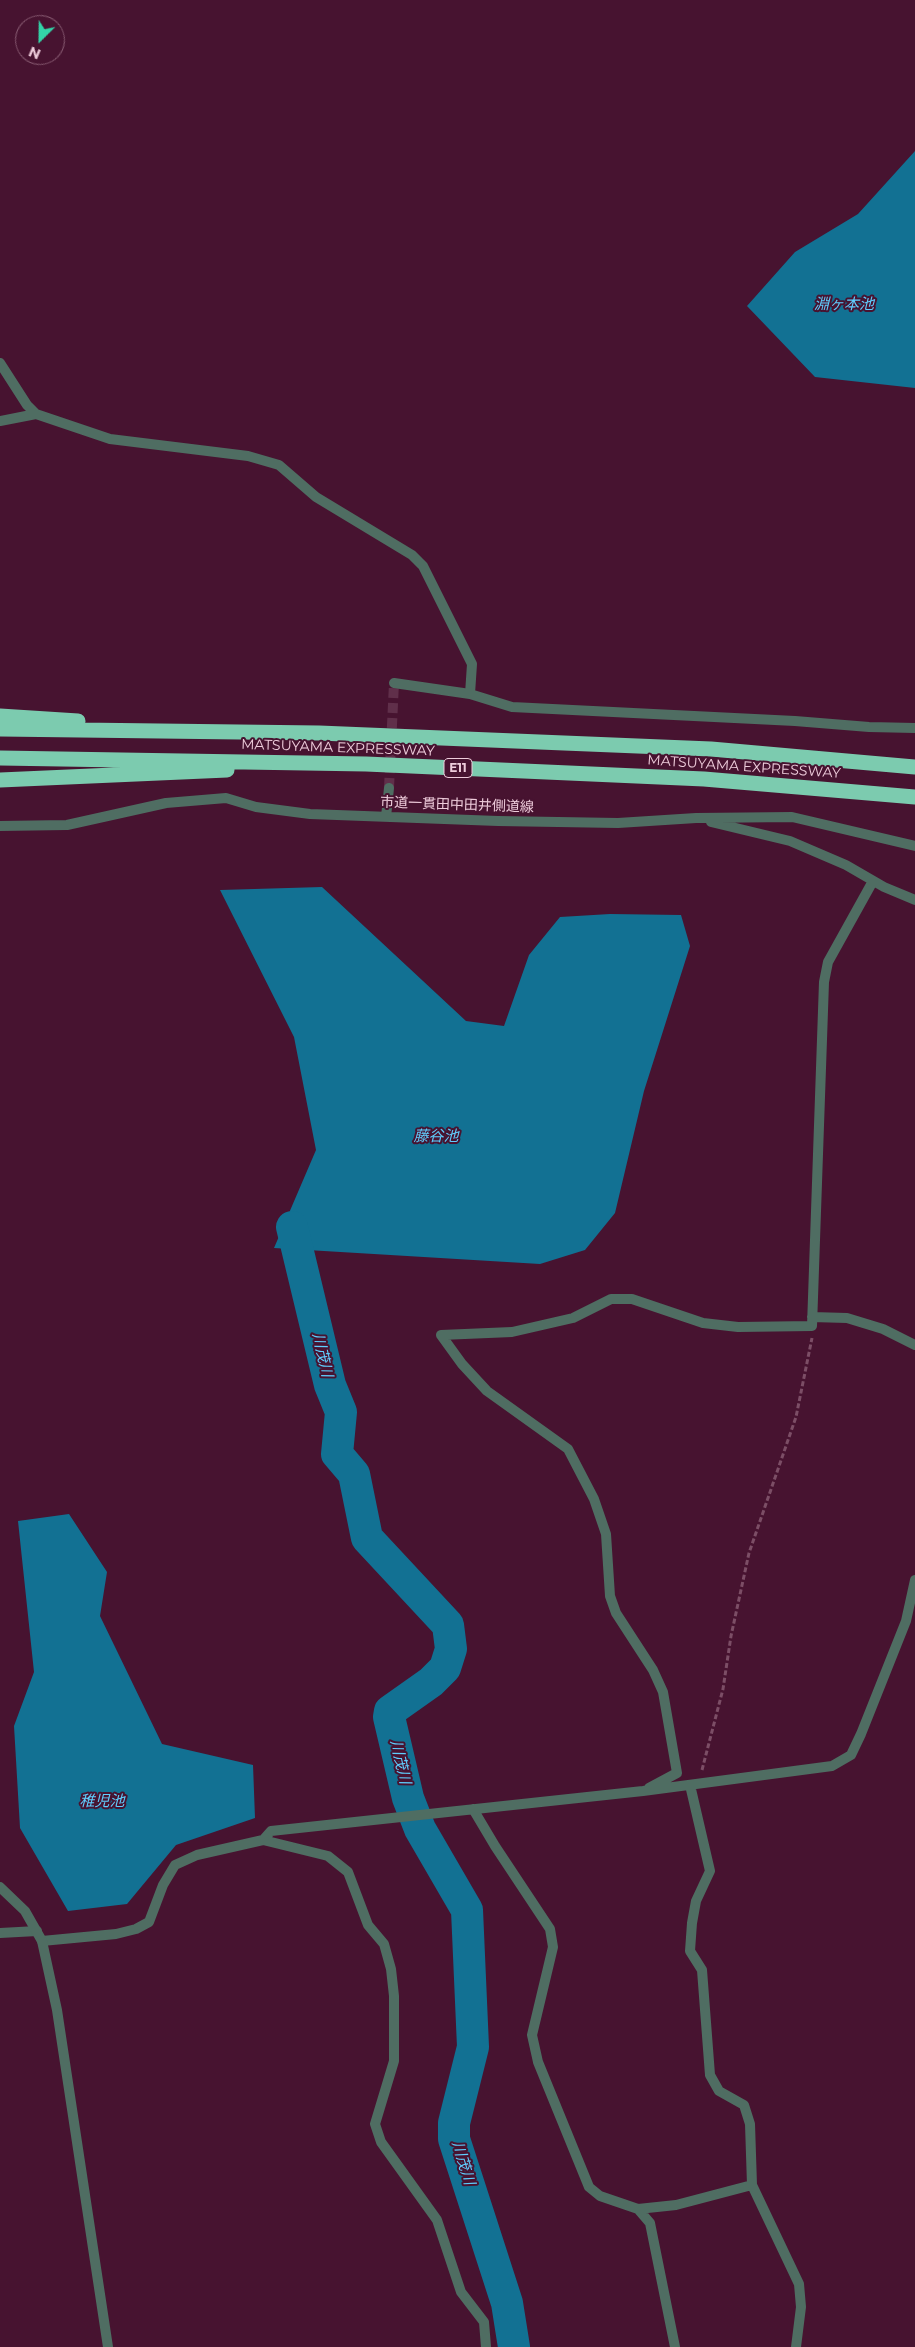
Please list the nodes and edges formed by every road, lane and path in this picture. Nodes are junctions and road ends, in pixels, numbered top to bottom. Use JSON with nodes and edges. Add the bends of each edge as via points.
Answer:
{"nodes":[{"id":1,"x":0,"y":363,"type":"edge"},
{"id":2,"x":36,"y":414,"type":"junction"},
{"id":3,"x":0,"y":422,"type":"edge"},
{"id":4,"x":394,"y":683,"type":"dead end"},
{"id":5,"x":470,"y":694,"type":"junction"},
{"id":6,"x":0,"y":716,"type":"edge"},
{"id":7,"x":915,"y":728,"type":"edge"},
{"id":8,"x":0,"y":729,"type":"edge"},
{"id":9,"x":319,"y":733,"type":"junction"},
{"id":10,"x":0,"y":758,"type":"edge"},
{"id":11,"x":366,"y":764,"type":"junction"},
{"id":12,"x":915,"y":767,"type":"edge"},
{"id":13,"x":0,"y":780,"type":"edge"},
{"id":14,"x":389,"y":788,"type":"tunnel mouth"},
{"id":15,"x":915,"y":797,"type":"edge"},
{"id":16,"x":386,"y":817,"type":"junction"},
{"id":17,"x":696,"y":818,"type":"junction"},
{"id":18,"x":0,"y":826,"type":"edge"},
{"id":19,"x":915,"y":846,"type":"edge"},
{"id":20,"x":873,"y":881,"type":"junction"},
{"id":21,"x":915,"y":900,"type":"edge"},
{"id":22,"x":812,"y":1321,"type":"junction"},
{"id":23,"x":915,"y":1345,"type":"edge"},
{"id":24,"x":915,"y":1580,"type":"edge"},
{"id":25,"x":910,"y":1620,"type":"edge"},
{"id":26,"x":677,"y":1773,"type":"junction"},
{"id":27,"x":690,"y":1785,"type":"junction"},
{"id":28,"x":644,"y":1791,"type":"junction"},
{"id":29,"x":474,"y":1809,"type":"junction"},
{"id":30,"x":263,"y":1840,"type":"junction"},
{"id":31,"x":0,"y":1887,"type":"edge"},
{"id":32,"x":38,"y":1931,"type":"junction"},
{"id":33,"x":0,"y":1933,"type":"edge"},
{"id":34,"x":42,"y":1941,"type":"junction"},
{"id":35,"x":752,"y":2185,"type":"junction"},
{"id":36,"x":638,"y":2209,"type":"junction"},
{"id":37,"x":108,"y":2347,"type":"edge"},
{"id":38,"x":486,"y":2347,"type":"edge"},
{"id":39,"x":675,"y":2347,"type":"edge"},
{"id":40,"x":796,"y":2347,"type":"edge"}],
"edges":[{"from":1,"to":2,"type":"street","via":[[26,405]]},
{"from":2,"to":3,"type":"street"},
{"from":2,"to":5,"type":"street","via":[[110,439],[248,456],[279,465],[316,497],[412,555],[424,566],[472,664]]},
{"from":4,"to":5,"type":"street"},
{"from":5,"to":7,"type":"street","via":[[512,707]]},
{"from":6,"to":9,"type":"highway"},
{"from":8,"to":9,"type":"highway","name":"MATSUYAMA EXPRESSWAY","number":"E11"},
{"from":9,"to":12,"type":"highway","name":"MATSUYAMA EXPRESSWAY","number":"E11","via":[[711,749]]},
{"from":10,"to":11,"type":"highway","name":"MATSUYAMA EXPRESSWAY","number":"E11"},
{"from":11,"to":13,"type":"highway"},
{"from":11,"to":15,"type":"highway","name":"MATSUYAMA EXPRESSWAY","number":"E11","via":[[704,779]]},
{"from":14,"to":16,"type":"street"},
{"from":16,"to":17,"type":"street","name":"市道一貫田中田井側道線","via":[[618,823]]},
{"from":16,"to":18,"type":"street","name":"市道一貫田中田井側道線","via":[[310,814],[256,807],[226,798],[166,803],[67,825]]},
{"from":17,"to":19,"type":"street","name":"市道一貫田中田井側道線","via":[[792,817]]},
{"from":17,"to":20,"type":"street","via":[[790,840]]},
{"from":20,"to":21,"type":"street"},
{"from":20,"to":22,"type":"street","via":[[828,962],[824,982]]},
{"from":22,"to":23,"type":"street","via":[[847,1318],[883,1329]]},
{"from":22,"to":26,"type":"path","via":[[813,1334],[796,1417],[750,1554],[731,1636],[723,1689],[701,1771]]},
{"from":22,"to":26,"type":"street","via":[[738,1327],[703,1323],[632,1299],[611,1298],[573,1318],[512,1332],[441,1335],[487,1391],[568,1449],[594,1499],[606,1534],[610,1596],[616,1613],[653,1670],[663,1692]]},
{"from":24,"to":25,"type":"street"},
{"from":25,"to":27,"type":"street","via":[[851,1755],[832,1766]]},
{"from":26,"to":28,"type":"street"},
{"from":27,"to":28,"type":"street"},
{"from":27,"to":35,"type":"street","via":[[710,1871],[696,1901],[690,1951],[702,1970],[710,2075],[719,2091],[744,2105],[750,2124]]},
{"from":28,"to":29,"type":"street"},
{"from":29,"to":30,"type":"street","via":[[271,1830]]},
{"from":29,"to":36,"type":"street","via":[[550,1929],[553,1947],[532,2035],[538,2062],[589,2187],[600,2196]]},
{"from":30,"to":34,"type":"street","via":[[197,1855],[175,1865],[163,1885],[149,1922],[136,1930]]},
{"from":30,"to":38,"type":"street","via":[[328,1856],[348,1872],[368,1925],[384,1944],[394,1996],[394,2061],[375,2124],[381,2142],[437,2220],[461,2292],[484,2322]]},
{"from":31,"to":32,"type":"street","via":[[26,1911]]},
{"from":32,"to":33,"type":"street"},
{"from":32,"to":34,"type":"street"},
{"from":34,"to":37,"type":"street","via":[[58,2019]]},
{"from":35,"to":36,"type":"street","via":[[676,2206]]},
{"from":35,"to":40,"type":"street","via":[[799,2284],[801,2307]]},
{"from":36,"to":39,"type":"street","via":[[650,2223]]}]}
